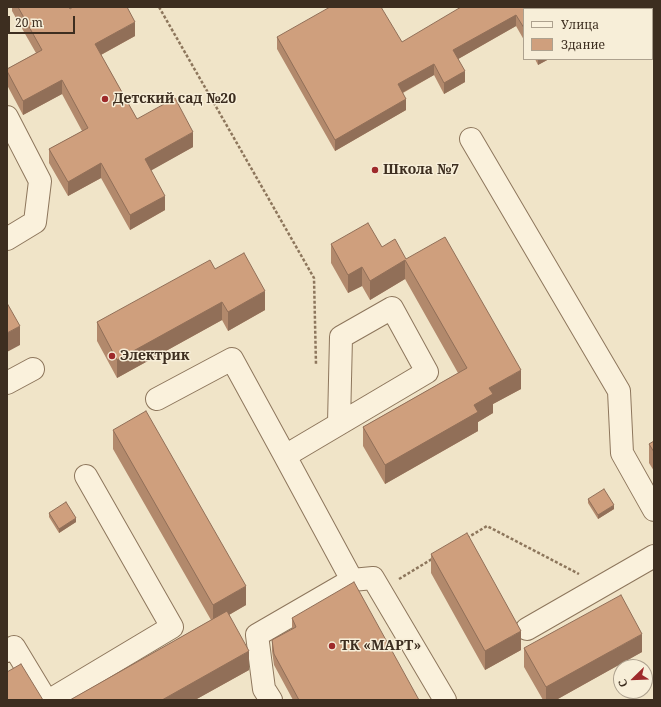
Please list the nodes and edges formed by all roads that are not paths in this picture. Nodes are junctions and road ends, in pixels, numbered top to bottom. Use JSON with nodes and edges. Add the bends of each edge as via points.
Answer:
{"nodes":[{"id":1,"x":7,"y":117,"type":"edge"},
{"id":2,"x":471,"y":138,"type":"dead end"},
{"id":3,"x":7,"y":239,"type":"edge"},
{"id":4,"x":32,"y":369,"type":"dead end"},
{"id":5,"x":7,"y":383,"type":"edge"},
{"id":6,"x":157,"y":399,"type":"dead end"},
{"id":7,"x":339,"y":423,"type":"junction"},
{"id":8,"x":285,"y":456,"type":"junction"},
{"id":9,"x":86,"y":476,"type":"dead end"},
{"id":10,"x":654,"y":510,"type":"edge"},
{"id":11,"x":654,"y":556,"type":"edge"},
{"id":12,"x":352,"y":580,"type":"junction"},
{"id":13,"x":527,"y":629,"type":"dead end"},
{"id":14,"x":7,"y":651,"type":"edge"},
{"id":15,"x":46,"y":700,"type":"edge"},
{"id":16,"x":50,"y":700,"type":"edge"},
{"id":17,"x":271,"y":700,"type":"edge"},
{"id":18,"x":445,"y":700,"type":"edge"}],
"edges":[{"from":1,"to":3,"type":"lane","via":[[40,181],[35,222]]},
{"from":2,"to":10,"type":"lane","via":[[619,391],[622,454]]},
{"from":4,"to":5,"type":"lane"},
{"from":6,"to":8,"type":"lane","via":[[232,359]]},
{"from":7,"to":7,"type":"lane","via":[[427,372],[392,308],[341,337]]},
{"from":7,"to":8,"type":"lane"},
{"from":8,"to":12,"type":"lane"},
{"from":9,"to":16,"type":"lane","via":[[172,627]]},
{"from":11,"to":13,"type":"lane"},
{"from":12,"to":17,"type":"lane","via":[[257,635],[264,689]]},
{"from":12,"to":18,"type":"lane","via":[[373,578]]},
{"from":14,"to":15,"type":"lane","via":[[14,647]]}]}
